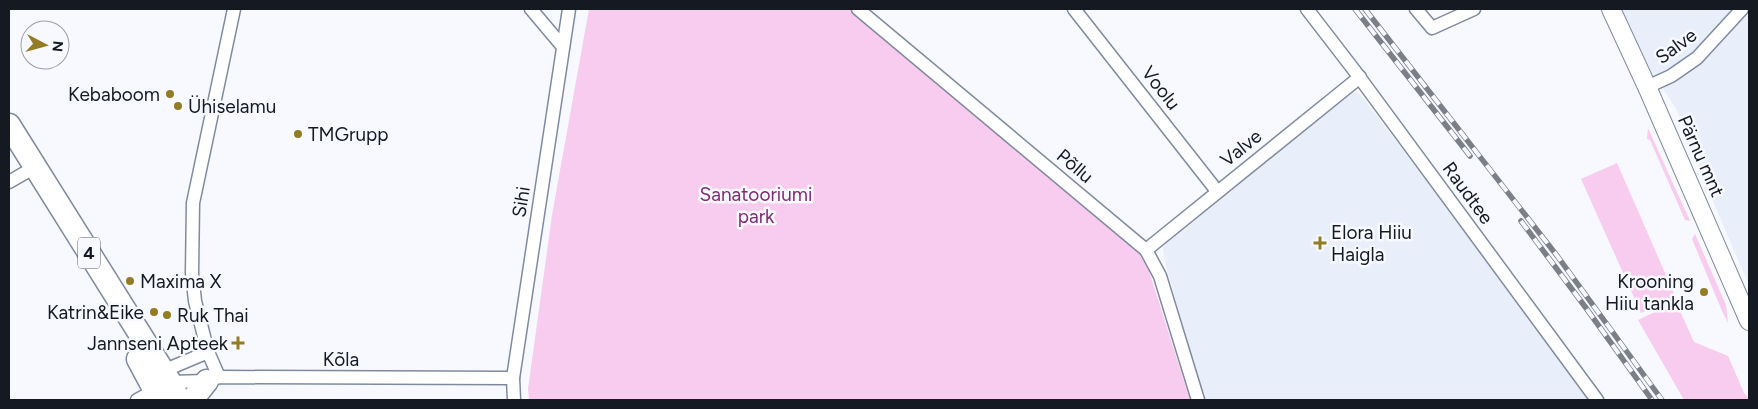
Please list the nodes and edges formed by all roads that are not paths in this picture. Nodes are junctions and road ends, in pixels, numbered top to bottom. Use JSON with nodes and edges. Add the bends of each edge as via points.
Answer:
{"nodes":[{"id":1,"x":234,"y":9,"type":"edge"},
{"id":2,"x":531,"y":9,"type":"edge"},
{"id":3,"x":569,"y":9,"type":"edge"},
{"id":4,"x":858,"y":9,"type":"edge"},
{"id":5,"x":1074,"y":9,"type":"edge"},
{"id":6,"x":1307,"y":9,"type":"edge"},
{"id":7,"x":1416,"y":9,"type":"edge"},
{"id":8,"x":1474,"y":9,"type":"edge"},
{"id":9,"x":1611,"y":9,"type":"edge"},
{"id":10,"x":1742,"y":9,"type":"edge"},
{"id":11,"x":563,"y":47,"type":"junction"},
{"id":12,"x":1360,"y":77,"type":"junction"},
{"id":13,"x":1648,"y":87,"type":"junction"},
{"id":14,"x":9,"y":124,"type":"edge"},
{"id":15,"x":9,"y":147,"type":"edge"},
{"id":16,"x":23,"y":174,"type":"edge"},
{"id":17,"x":1217,"y":191,"type":"junction"},
{"id":18,"x":1146,"y":250,"type":"junction"},
{"id":19,"x":1749,"y":321,"type":"edge"},
{"id":20,"x":208,"y":352,"type":"junction"},
{"id":21,"x":513,"y":378,"type":"junction"},
{"id":22,"x":213,"y":379,"type":"junction"},
{"id":23,"x":161,"y":390,"type":"edge"},
{"id":24,"x":192,"y":400,"type":"edge"},
{"id":25,"x":514,"y":400,"type":"edge"},
{"id":26,"x":1198,"y":400,"type":"edge"},
{"id":27,"x":1597,"y":400,"type":"edge"}],
"edges":[{"from":1,"to":20,"type":"street","via":[[193,203],[192,273],[195,301]]},
{"from":2,"to":11,"type":"street"},
{"from":3,"to":11,"type":"street","name":"Sihi"},
{"from":4,"to":18,"type":"street","name":"Põllu"},
{"from":5,"to":17,"type":"street","name":"Voolu"},
{"from":6,"to":12,"type":"street","name":"Raudtee"},
{"from":7,"to":8,"type":"street","via":[[1432,28]]},
{"from":9,"to":13,"type":"main road","name":"Pärnu mnt"},
{"from":10,"to":13,"type":"street","name":"Salve","via":[[1697,58]]},
{"from":11,"to":21,"type":"street","name":"Sihi"},
{"from":12,"to":17,"type":"street","name":"Valve"},
{"from":12,"to":27,"type":"street","name":"Raudtee"},
{"from":13,"to":19,"type":"main road","name":"Pärnu mnt"},
{"from":14,"to":16,"type":"highway","number":"4"},
{"from":15,"to":16,"type":"highway","number":"4"},
{"from":16,"to":23,"type":"highway","number":"4"},
{"from":17,"to":18,"type":"street","name":"Valve"},
{"from":18,"to":26,"type":"street","name":"Põllu","via":[[1160,276]]},
{"from":20,"to":22,"type":"street"},
{"from":20,"to":23,"type":"street"},
{"from":21,"to":22,"type":"street","name":"Kõla"},
{"from":21,"to":25,"type":"street","name":"Sihi"},
{"from":22,"to":23,"type":"street","name":"Kõla"},
{"from":22,"to":24,"type":"highway"}]}
